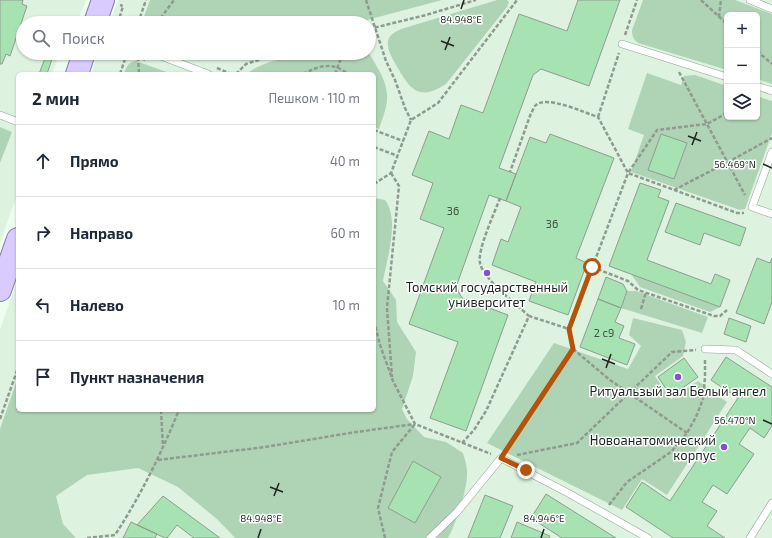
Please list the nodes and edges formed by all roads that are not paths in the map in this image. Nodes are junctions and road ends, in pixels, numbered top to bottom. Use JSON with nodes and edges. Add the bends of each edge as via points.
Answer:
{"nodes":[{"id":1,"x":750,"y":0,"type":"edge"},
{"id":2,"x":110,"y":2,"type":"edge"},
{"id":3,"x":772,"y":9,"type":"edge"},
{"id":4,"x":100,"y":16,"type":"edge"},
{"id":5,"x":622,"y":44,"type":"road end"},
{"id":6,"x":82,"y":60,"type":"edge"},
{"id":7,"x":171,"y":60,"type":"edge"},
{"id":8,"x":78,"y":72,"type":"edge"},
{"id":9,"x":203,"y":72,"type":"edge"},
{"id":10,"x":724,"y":76,"type":"edge"},
{"id":11,"x":760,"y":87,"type":"edge"},
{"id":12,"x":772,"y":91,"type":"edge"},
{"id":13,"x":0,"y":115,"type":"edge"},
{"id":14,"x":16,"y":121,"type":"edge"},
{"id":15,"x":772,"y":152,"type":"edge"},
{"id":16,"x":772,"y":214,"type":"edge"},
{"id":17,"x":16,"y":245,"type":"edge"},
{"id":18,"x":0,"y":290,"type":"edge"},
{"id":19,"x":705,"y":349,"type":"road end"},
{"id":20,"x":772,"y":374,"type":"edge"},
{"id":21,"x":772,"y":503,"type":"edge"},
{"id":22,"x":430,"y":538,"type":"edge"},
{"id":23,"x":648,"y":538,"type":"edge"},
{"id":24,"x":750,"y":538,"type":"edge"}],
"edges":[{"from":1,"to":3,"type":"lane"},
{"from":2,"to":4,"type":"main road"},
{"from":5,"to":10,"type":"lane"},
{"from":6,"to":8,"type":"main road"},
{"from":7,"to":9,"type":"lane"},
{"from":11,"to":12,"type":"lane"},
{"from":13,"to":14,"type":"lane"},
{"from":15,"to":16,"type":"lane","via":[[752,207]]},
{"from":17,"to":18,"type":"main road"},
{"from":19,"to":20,"type":"lane","via":[[736,350]]},
{"from":21,"to":24,"type":"lane"},
{"from":22,"to":23,"type":"lane","via":[[457,512],[501,458]]}]}
